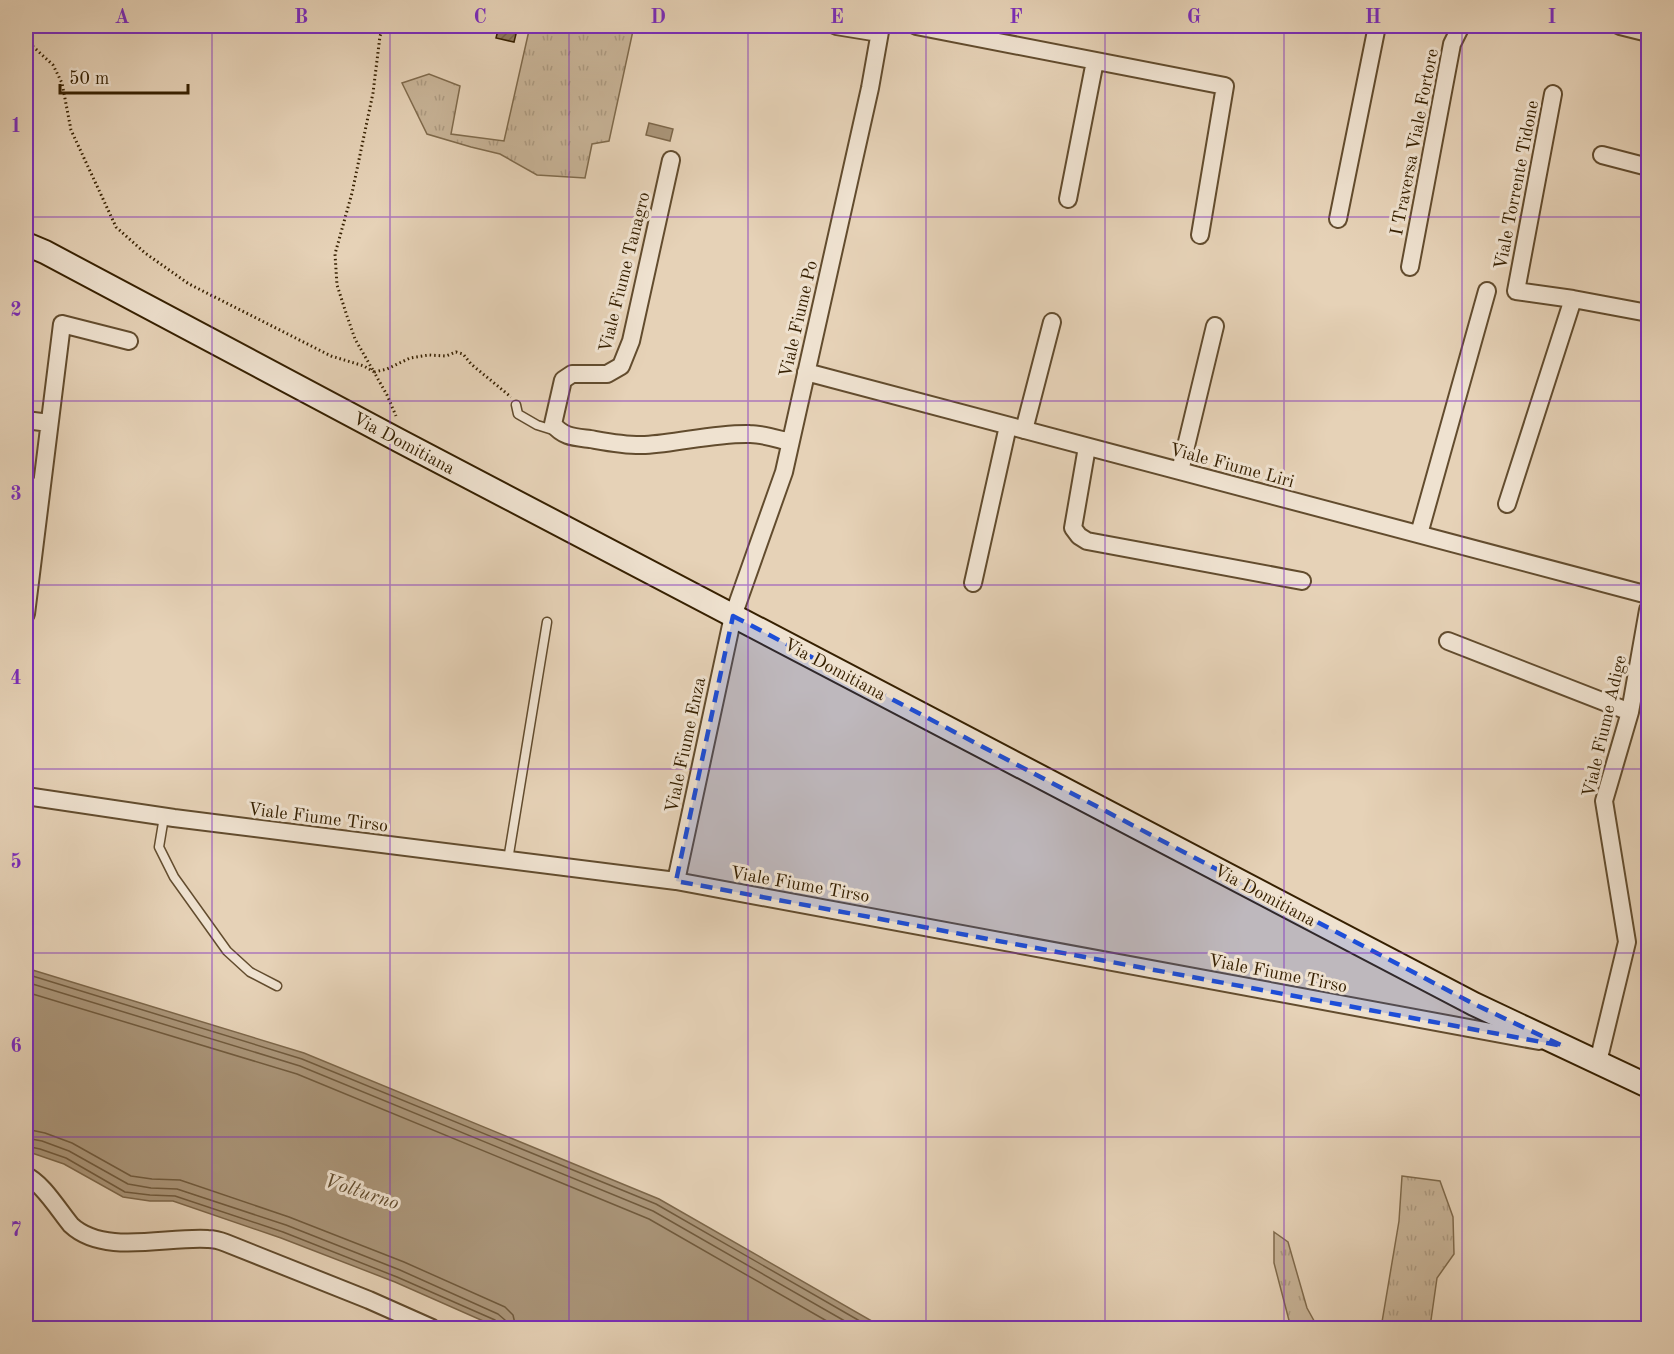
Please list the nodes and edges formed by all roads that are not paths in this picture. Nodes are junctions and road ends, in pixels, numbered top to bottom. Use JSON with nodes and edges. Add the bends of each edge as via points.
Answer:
{"nodes":[{"id":1,"x":836,"y":26,"type":"edge"},
{"id":2,"x":916,"y":26,"type":"edge"},
{"id":3,"x":1377,"y":26,"type":"edge"},
{"id":4,"x":1461,"y":26,"type":"edge"},
{"id":5,"x":1620,"y":26,"type":"edge"},
{"id":6,"x":880,"y":29,"type":"edge"},
{"id":7,"x":1648,"y":33,"type":"edge"},
{"id":8,"x":1095,"y":61,"type":"junction"},
{"id":9,"x":1553,"y":94,"type":"dead end"},
{"id":10,"x":1602,"y":154,"type":"dead end"},
{"id":11,"x":671,"y":160,"type":"dead end"},
{"id":12,"x":1648,"y":167,"type":"edge"},
{"id":13,"x":1068,"y":199,"type":"dead end"},
{"id":14,"x":1338,"y":219,"type":"dead end"},
{"id":15,"x":1200,"y":235,"type":"dead end"},
{"id":16,"x":26,"y":244,"type":"edge"},
{"id":17,"x":1410,"y":267,"type":"dead end"},
{"id":18,"x":1487,"y":291,"type":"dead end"},
{"id":19,"x":1573,"y":299,"type":"junction"},
{"id":20,"x":1648,"y":313,"type":"edge"},
{"id":21,"x":1052,"y":322,"type":"dead end"},
{"id":22,"x":1215,"y":326,"type":"dead end"},
{"id":23,"x":129,"y":341,"type":"dead end"},
{"id":24,"x":806,"y":372,"type":"junction"},
{"id":25,"x":516,"y":405,"type":"road end"},
{"id":26,"x":26,"y":420,"type":"edge"},
{"id":27,"x":49,"y":423,"type":"junction"},
{"id":28,"x":1016,"y":428,"type":"junction"},
{"id":29,"x":559,"y":432,"type":"junction"},
{"id":30,"x":790,"y":442,"type":"junction"},
{"id":31,"x":1087,"y":447,"type":"junction"},
{"id":32,"x":1180,"y":471,"type":"junction"},
{"id":33,"x":33,"y":487,"type":"edge"},
{"id":34,"x":1507,"y":504,"type":"dead end"},
{"id":35,"x":1419,"y":534,"type":"junction"},
{"id":36,"x":1302,"y":580,"type":"dead end"},
{"id":37,"x":974,"y":583,"type":"dead end"},
{"id":38,"x":1648,"y":595,"type":"edge"},
{"id":39,"x":26,"y":607,"type":"edge"},
{"id":40,"x":1648,"y":610,"type":"edge"},
{"id":41,"x":733,"y":616,"type":"junction"},
{"id":42,"x":547,"y":622,"type":"dead end"},
{"id":43,"x":1448,"y":640,"type":"dead end"},
{"id":44,"x":1630,"y":712,"type":"junction"},
{"id":45,"x":26,"y":796,"type":"edge"},
{"id":46,"x":164,"y":817,"type":"junction"},
{"id":47,"x":508,"y":860,"type":"junction"},
{"id":48,"x":676,"y":881,"type":"junction"},
{"id":49,"x":277,"y":986,"type":"dead end"},
{"id":50,"x":1563,"y":1046,"type":"junction"},
{"id":51,"x":1598,"y":1062,"type":"junction"},
{"id":52,"x":1648,"y":1086,"type":"edge"},
{"id":53,"x":26,"y":1176,"type":"edge"},
{"id":54,"x":432,"y":1329,"type":"edge"}],
"edges":[{"from":1,"to":6,"type":"street"},
{"from":2,"to":8,"type":"street"},
{"from":3,"to":14,"type":"street"},
{"from":4,"to":17,"type":"street","name":"I Traversa Viale Fortore","via":[[1452,44]]},
{"from":5,"to":7,"type":"street"},
{"from":6,"to":24,"type":"street","name":"Viale Fiume Po"},
{"from":8,"to":13,"type":"street"},
{"from":8,"to":15,"type":"street","via":[[1225,86]]},
{"from":9,"to":19,"type":"street","name":"Viale Torrente Tidone","via":[[1516,291]]},
{"from":10,"to":12,"type":"street"},
{"from":11,"to":29,"type":"street","name":"Viale Fiume Tanagro","via":[[631,341],[621,366],[607,374],[572,374],[563,380],[553,424]]},
{"from":16,"to":41,"type":"street","name":"Via Domitiana"},
{"from":18,"to":35,"type":"street"},
{"from":19,"to":20,"type":"street","name":"Viale Torrente Tidone"},
{"from":19,"to":34,"type":"street"},
{"from":21,"to":28,"type":"street"},
{"from":22,"to":32,"type":"street"},
{"from":23,"to":27,"type":"street","via":[[62,324]]},
{"from":24,"to":28,"type":"street","name":"Viale Fiume Liri"},
{"from":24,"to":30,"type":"street","name":"Viale Fiume Po"},
{"from":25,"to":29,"type":"lane","via":[[518,414]]},
{"from":26,"to":27,"type":"street"},
{"from":27,"to":33,"type":"street"},
{"from":28,"to":31,"type":"street","name":"Viale Fiume Liri"},
{"from":28,"to":37,"type":"street"},
{"from":29,"to":30,"type":"street","via":[[641,445],[753,434]]},
{"from":30,"to":41,"type":"street","name":"Viale Fiume Po","via":[[784,472]]},
{"from":31,"to":32,"type":"street","name":"Viale Fiume Liri"},
{"from":31,"to":36,"type":"street","via":[[1073,528],[1087,541]]},
{"from":32,"to":35,"type":"street","name":"Viale Fiume Liri"},
{"from":33,"to":39,"type":"street"},
{"from":35,"to":38,"type":"street","name":"Viale Fiume Liri"},
{"from":40,"to":44,"type":"street","name":"Viale Fiume Adige"},
{"from":41,"to":48,"type":"street","name":"Viale Fiume Enza"},
{"from":41,"to":50,"type":"street","name":"Via Domitiana","via":[[1474,1004]]},
{"from":42,"to":47,"type":"lane"},
{"from":43,"to":44,"type":"street"},
{"from":44,"to":51,"type":"street","name":"Viale Fiume Adige","via":[[1604,801],[1627,942]]},
{"from":45,"to":46,"type":"street","name":"Viale Fiume Tirso"},
{"from":46,"to":47,"type":"street","name":"Viale Fiume Tirso"},
{"from":46,"to":49,"type":"lane","via":[[159,847],[174,877],[227,951],[250,972]]},
{"from":47,"to":48,"type":"street","name":"Viale Fiume Tirso"},
{"from":48,"to":50,"type":"street","name":"Viale Fiume Tirso"},
{"from":50,"to":51,"type":"street","name":"Via Domitiana"},
{"from":51,"to":52,"type":"street","name":"Via Domitiana"},
{"from":53,"to":54,"type":"street","via":[[38,1184],[77,1231],[89,1236],[136,1243],[169,1239],[226,1243]]}]}
